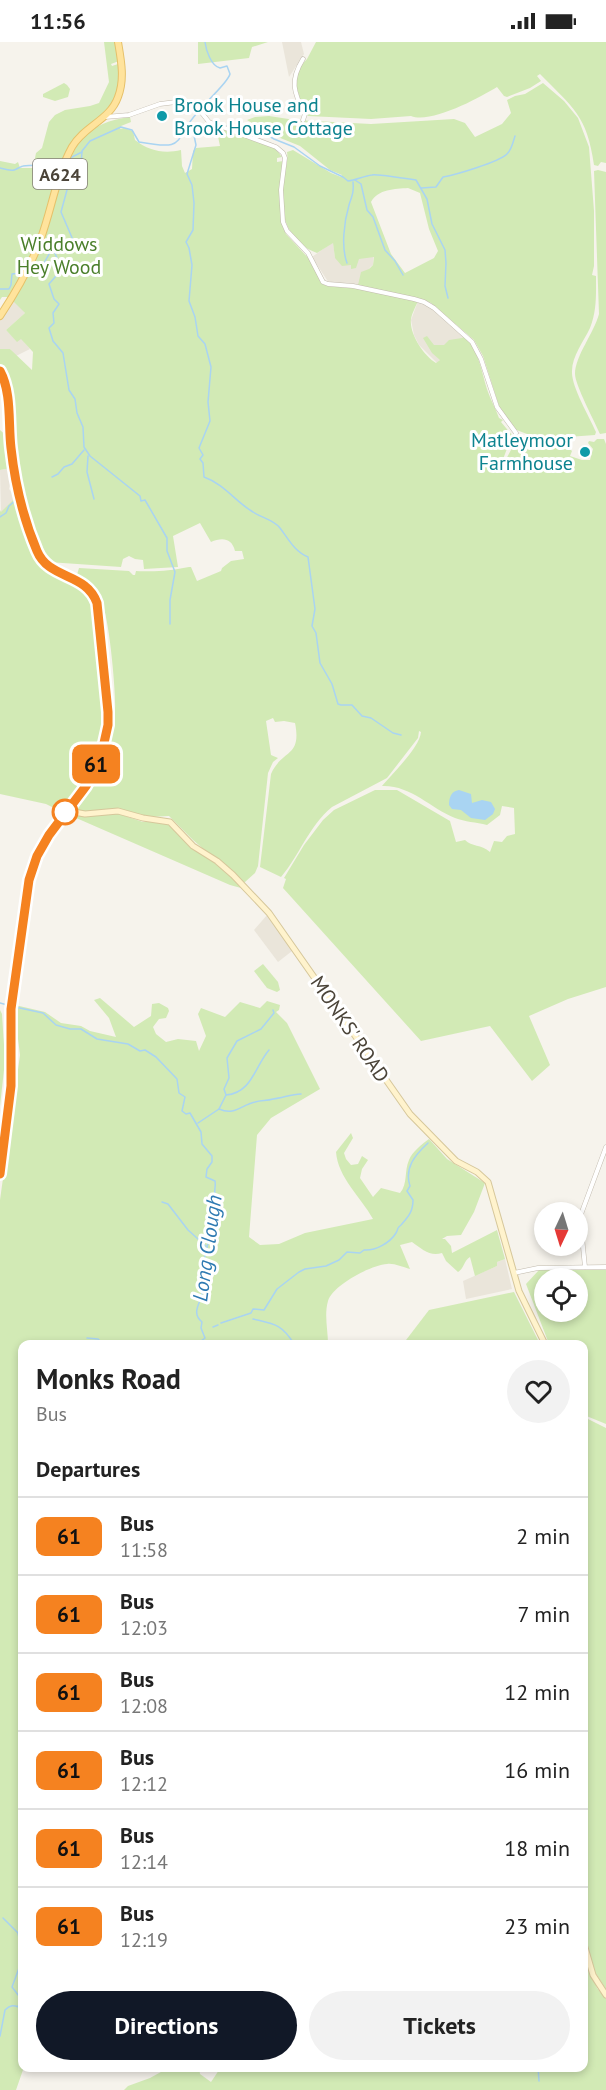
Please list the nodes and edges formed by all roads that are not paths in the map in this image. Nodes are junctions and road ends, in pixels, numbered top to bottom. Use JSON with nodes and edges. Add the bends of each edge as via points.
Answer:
{"nodes":[{"id":1,"x":118,"y":42,"type":"edge"},
{"id":2,"x":303,"y":59,"type":"dead end"},
{"id":3,"x":105,"y":117,"type":"junction"},
{"id":4,"x":303,"y":120,"type":"dead end"},
{"id":5,"x":0,"y":315,"type":"edge"},
{"id":6,"x":0,"y":371,"type":"edge"},
{"id":7,"x":516,"y":433,"type":"dead end"},
{"id":8,"x":68,"y":808,"type":"junction"},
{"id":9,"x":606,"y":1147,"type":"edge"},
{"id":10,"x":0,"y":1175,"type":"edge"},
{"id":11,"x":585,"y":1267,"type":"junction"},
{"id":12,"x":606,"y":1267,"type":"edge"},
{"id":13,"x":513,"y":1273,"type":"junction"},
{"id":14,"x":544,"y":1340,"type":"edge"},
{"id":15,"x":588,"y":1958,"type":"edge"},
{"id":16,"x":606,"y":1995,"type":"edge"}],
"edges":[{"from":1,"to":3,"type":"main road","number":"A624","via":[[121,88]]},
{"from":2,"to":4,"type":"street","via":[[294,79],[305,114]]},
{"from":3,"to":5,"type":"main road","number":"A624","via":[[73,146],[35,254]]},
{"from":3,"to":7,"type":"street","via":[[129,116],[151,106],[186,102],[200,110],[209,122],[266,142],[283,153],[283,222],[308,253],[323,282],[424,302],[468,337],[481,359],[496,407]]},
{"from":6,"to":8,"type":"main road","via":[[6,386],[18,493],[37,551],[48,566],[90,589],[97,603],[108,725],[93,773]]},
{"from":8,"to":10,"type":"main road","via":[[40,850],[28,884],[11,1009],[11,1086]]},
{"from":8,"to":13,"type":"street","name":"MONKS' ROAD","via":[[82,814],[118,811],[170,822],[193,846],[233,875],[269,913],[410,1114],[456,1161],[488,1182]]},
{"from":9,"to":11,"type":"street","via":[[580,1217]]},
{"from":11,"to":12,"type":"street"},
{"from":11,"to":13,"type":"street"},
{"from":13,"to":14,"type":"street","name":"MONKS' ROAD"},
{"from":15,"to":16,"type":"street"}]}
